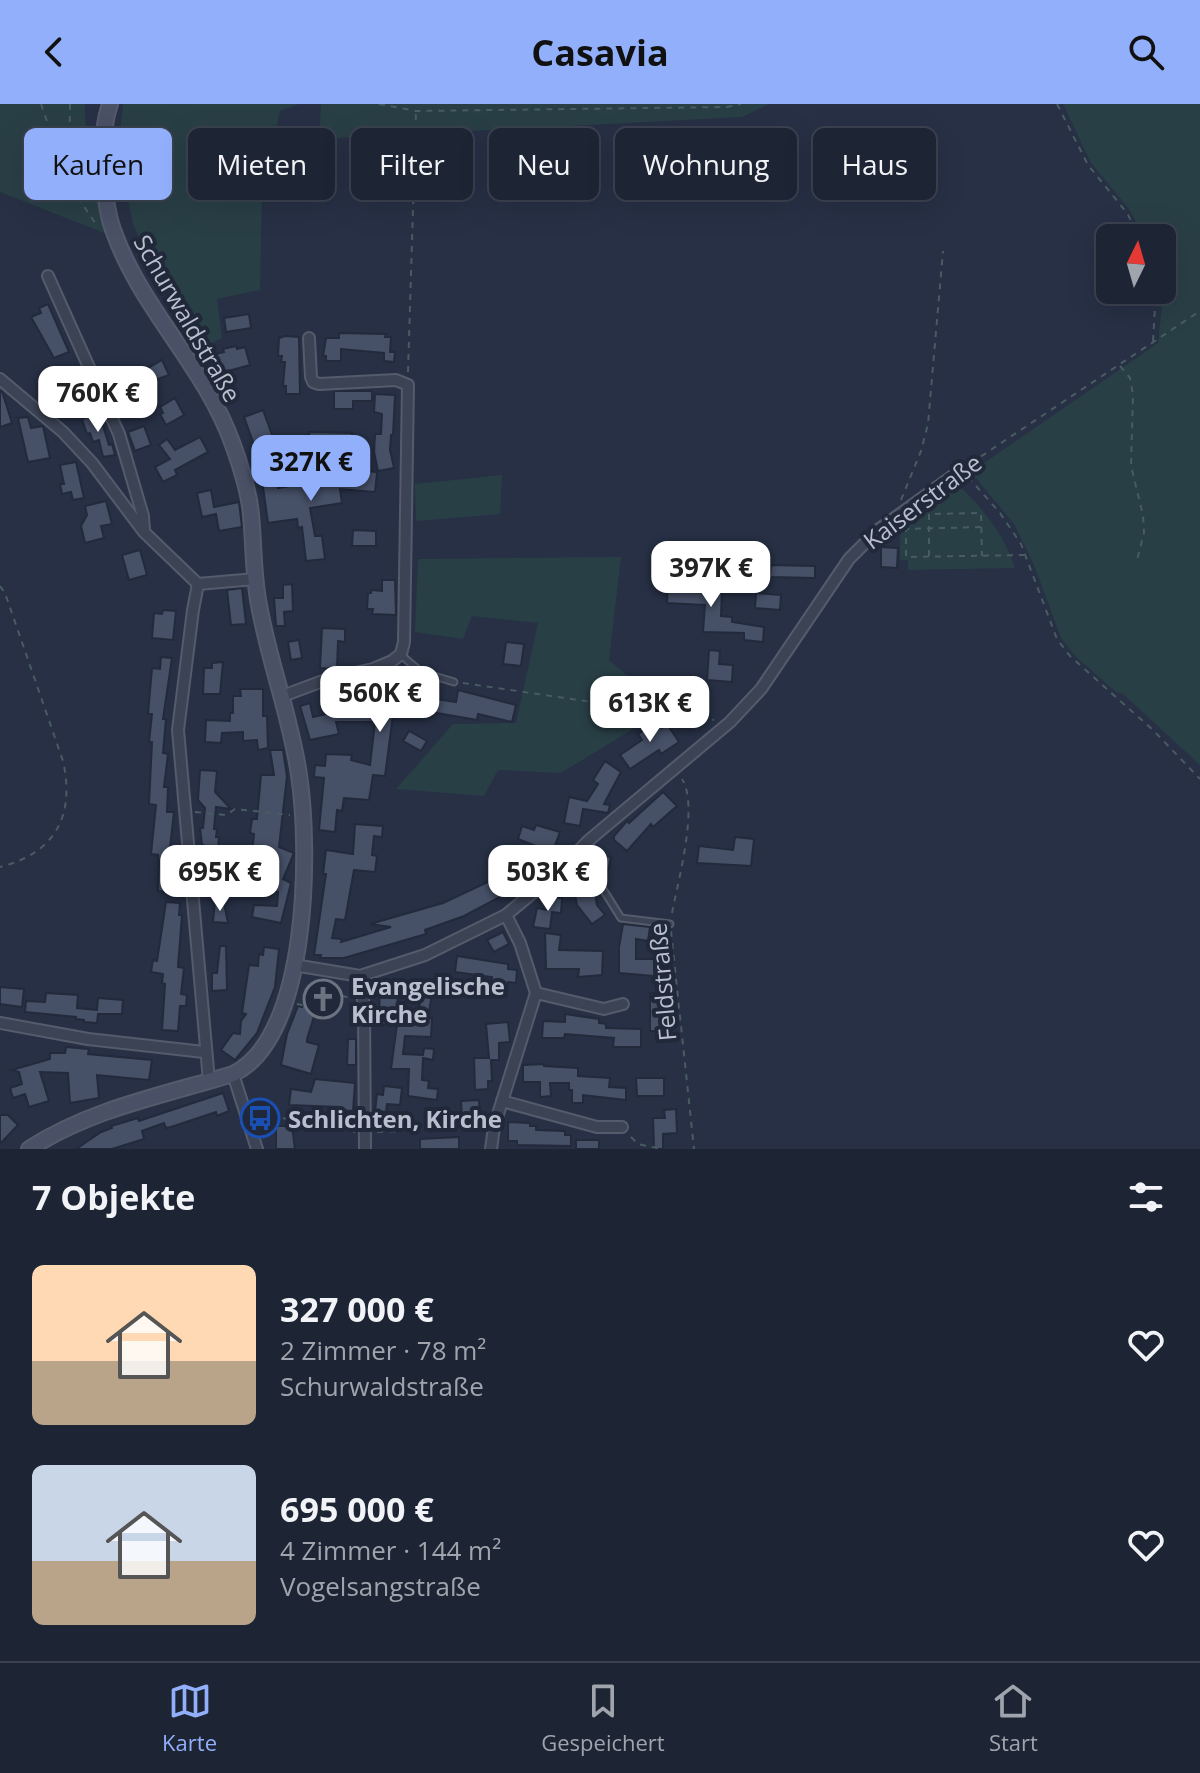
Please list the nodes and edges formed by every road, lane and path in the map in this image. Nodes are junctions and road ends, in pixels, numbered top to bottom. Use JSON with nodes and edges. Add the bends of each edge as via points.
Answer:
{"nodes":[{"id":1,"x":41,"y":104,"type":"edge"},
{"id":2,"x":70,"y":104,"type":"edge"},
{"id":3,"x":110,"y":104,"type":"edge"},
{"id":4,"x":379,"y":104,"type":"edge"},
{"id":5,"x":741,"y":104,"type":"edge"},
{"id":6,"x":1057,"y":104,"type":"edge"},
{"id":7,"x":416,"y":111,"type":"junction"},
{"id":8,"x":49,"y":128,"type":"edge"},
{"id":9,"x":70,"y":128,"type":"edge"},
{"id":10,"x":79,"y":200,"type":"edge"},
{"id":11,"x":111,"y":224,"type":"junction"},
{"id":12,"x":1133,"y":224,"type":"edge"},
{"id":13,"x":943,"y":251,"type":"dead end"},
{"id":14,"x":48,"y":276,"type":"dead end"},
{"id":15,"x":1155,"y":304,"type":"edge"},
{"id":16,"x":1200,"y":311,"type":"edge"},
{"id":17,"x":309,"y":338,"type":"dead end"},
{"id":18,"x":1153,"y":342,"type":"junction"},
{"id":19,"x":1119,"y":365,"type":"junction"},
{"id":20,"x":0,"y":379,"type":"edge"},
{"id":21,"x":408,"y":385,"type":"junction"},
{"id":22,"x":961,"y":470,"type":"junction"},
{"id":23,"x":907,"y":485,"type":"dead end"},
{"id":24,"x":981,"y":527,"type":"junction"},
{"id":25,"x":929,"y":528,"type":"junction"},
{"id":26,"x":144,"y":532,"type":"junction"},
{"id":27,"x":900,"y":533,"type":"dead end"},
{"id":28,"x":906,"y":533,"type":"junction"},
{"id":29,"x":1027,"y":555,"type":"junction"},
{"id":30,"x":982,"y":556,"type":"junction"},
{"id":31,"x":929,"y":557,"type":"junction"},
{"id":32,"x":1137,"y":560,"type":"dead end"},
{"id":33,"x":255,"y":579,"type":"junction"},
{"id":34,"x":198,"y":584,"type":"junction"},
{"id":35,"x":0,"y":586,"type":"edge"},
{"id":36,"x":401,"y":654,"type":"junction"},
{"id":37,"x":454,"y":682,"type":"joint"},
{"id":38,"x":280,"y":697,"type":"junction"},
{"id":39,"x":730,"y":722,"type":"junction"},
{"id":40,"x":676,"y":769,"type":"junction"},
{"id":41,"x":1200,"y":779,"type":"edge"},
{"id":42,"x":196,"y":813,"type":"dead end"},
{"id":43,"x":303,"y":816,"type":"junction"},
{"id":44,"x":0,"y":867,"type":"edge"},
{"id":45,"x":559,"y":871,"type":"junction"},
{"id":46,"x":506,"y":915,"type":"junction"},
{"id":47,"x":670,"y":924,"type":"junction"},
{"id":48,"x":294,"y":965,"type":"junction"},
{"id":49,"x":360,"y":976,"type":"junction"},
{"id":50,"x":536,"y":993,"type":"junction"},
{"id":51,"x":363,"y":1001,"type":"junction"},
{"id":52,"x":297,"y":1004,"type":"dead end"},
{"id":53,"x":623,"y":1004,"type":"dead end"},
{"id":54,"x":0,"y":1023,"type":"edge"},
{"id":55,"x":204,"y":1052,"type":"junction"},
{"id":56,"x":233,"y":1074,"type":"junction"},
{"id":57,"x":209,"y":1081,"type":"junction"},
{"id":58,"x":502,"y":1101,"type":"junction"},
{"id":59,"x":622,"y":1127,"type":"joint"},
{"id":60,"x":29,"y":1149,"type":"edge"},
{"id":61,"x":257,"y":1149,"type":"edge"},
{"id":62,"x":365,"y":1149,"type":"edge"},
{"id":63,"x":491,"y":1149,"type":"edge"},
{"id":64,"x":662,"y":1149,"type":"edge"},
{"id":65,"x":694,"y":1149,"type":"edge"}],
"edges":[{"from":1,"to":8,"type":"path"},
{"from":2,"to":9,"type":"path"},
{"from":3,"to":11,"type":"main road","name":"Schurwaldstraße","via":[[103,169]]},
{"from":4,"to":7,"type":"path"},
{"from":5,"to":7,"type":"path"},
{"from":6,"to":12,"type":"path","via":[[1088,165]]},
{"from":7,"to":21,"type":"path"},
{"from":10,"to":11,"type":"path","via":[[98,227]]},
{"from":11,"to":33,"type":"main road","name":"Schurwaldstraße","via":[[147,298],[205,384],[232,443],[249,500]]},
{"from":13,"to":23,"type":"path","via":[[928,424]]},
{"from":14,"to":26,"type":"street","via":[[119,434]]},
{"from":15,"to":18,"type":"path"},
{"from":16,"to":18,"type":"path","name":"Kaiserstraße"},
{"from":17,"to":21,"type":"street","via":[[313,382],[396,380]]},
{"from":18,"to":19,"type":"path","name":"Kaiserstraße"},
{"from":19,"to":22,"type":"path","name":"Kaiserstraße"},
{"from":19,"to":32,"type":"path","via":[[1130,378],[1133,395],[1131,466],[1144,524]]},
{"from":20,"to":26,"type":"street","via":[[82,453]]},
{"from":21,"to":36,"type":"street"},
{"from":22,"to":29,"type":"path"},
{"from":22,"to":39,"type":"street","name":"Kaiserstraße","via":[[878,530],[849,559],[761,689]]},
{"from":24,"to":25,"type":"path"},
{"from":24,"to":25,"type":"path","via":[[981,513],[929,514]]},
{"from":24,"to":30,"type":"path"},
{"from":25,"to":28,"type":"path"},
{"from":25,"to":31,"type":"path"},
{"from":26,"to":34,"type":"street"},
{"from":27,"to":28,"type":"path"},
{"from":28,"to":31,"type":"path","via":[[906,557]]},
{"from":29,"to":30,"type":"path"},
{"from":29,"to":41,"type":"path","via":[[1057,639],[1070,656]]},
{"from":30,"to":31,"type":"path"},
{"from":33,"to":34,"type":"street"},
{"from":33,"to":38,"type":"main road","name":"Schurwaldstraße"},
{"from":34,"to":55,"type":"street","via":[[178,730]]},
{"from":35,"to":44,"type":"path","via":[[63,761],[68,801],[45,844],[23,860]]},
{"from":36,"to":37,"type":"lane","via":[[421,672]]},
{"from":36,"to":38,"type":"street","via":[[373,669]]},
{"from":37,"to":39,"type":"path"},
{"from":38,"to":43,"type":"main road","name":"Schurwaldstraße","via":[[299,773]]},
{"from":39,"to":40,"type":"street","name":"Kaiserstraße"},
{"from":40,"to":45,"type":"street","name":"Kaiserstraße"},
{"from":40,"to":47,"type":"path","name":"Feldstraße","via":[[687,788],[689,811]]},
{"from":42,"to":43,"type":"path","via":[[226,815],[235,809]]},
{"from":43,"to":48,"type":"main road","name":"Schurwaldstraße","via":[[305,871]]},
{"from":45,"to":46,"type":"street","name":"Kaiserstraße"},
{"from":45,"to":47,"type":"lane","via":[[596,878],[621,918]]},
{"from":46,"to":49,"type":"street","name":"Kaiserstraße","via":[[425,955]]},
{"from":46,"to":50,"type":"street"},
{"from":47,"to":65,"type":"path","name":"Feldstraße"},
{"from":48,"to":49,"type":"street","name":"Kaiserstraße"},
{"from":48,"to":56,"type":"main road","name":"Schurwaldstraße","via":[[269,1038],[250,1064]]},
{"from":49,"to":51,"type":"street"},
{"from":50,"to":53,"type":"street","via":[[604,1009]]},
{"from":50,"to":58,"type":"street"},
{"from":51,"to":52,"type":"path","via":[[308,986],[302,1005]]},
{"from":51,"to":62,"type":"street"},
{"from":54,"to":55,"type":"street"},
{"from":55,"to":57,"type":"street"},
{"from":56,"to":57,"type":"main road","name":"Schurwaldstraße"},
{"from":56,"to":61,"type":"street"},
{"from":57,"to":60,"type":"main road","name":"Schurwaldstraße","via":[[90,1117]]},
{"from":58,"to":59,"type":"street","via":[[603,1129]]},
{"from":58,"to":63,"type":"street"},
{"from":59,"to":64,"type":"path","via":[[638,1144]]}]}
